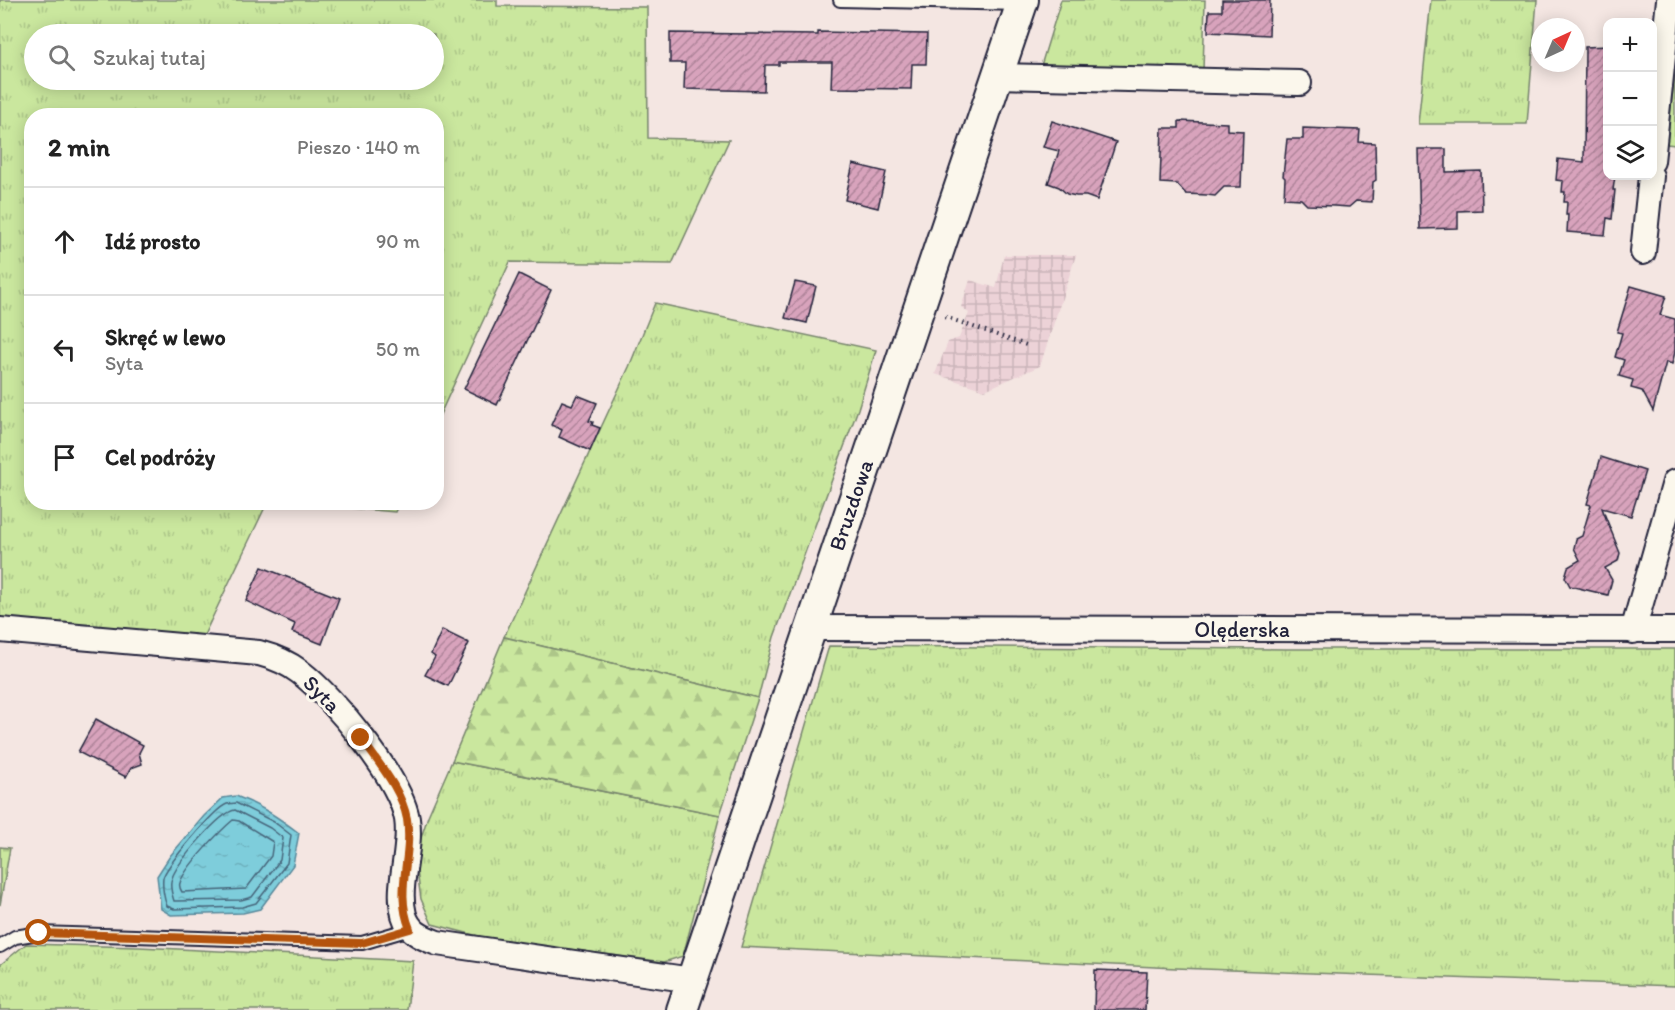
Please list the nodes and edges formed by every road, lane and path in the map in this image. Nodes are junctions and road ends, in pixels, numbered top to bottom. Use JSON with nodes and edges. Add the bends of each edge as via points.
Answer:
{"nodes":[{"id":1,"x":840,"y":0,"type":"edge"},
{"id":2,"x":1669,"y":0,"type":"edge"},
{"id":3,"x":1022,"y":2,"type":"edge"},
{"id":4,"x":997,"y":76,"type":"junction"},
{"id":5,"x":1299,"y":83,"type":"dead end"},
{"id":6,"x":1656,"y":126,"type":"edge"},
{"id":7,"x":1651,"y":180,"type":"edge"},
{"id":8,"x":1643,"y":252,"type":"dead end"},
{"id":9,"x":965,"y":324,"type":"dead end"},
{"id":10,"x":1029,"y":346,"type":"dead end"},
{"id":11,"x":1675,"y":482,"type":"edge"},
{"id":12,"x":809,"y":628,"type":"junction"},
{"id":13,"x":0,"y":630,"type":"edge"},
{"id":14,"x":1675,"y":630,"type":"edge"},
{"id":15,"x":1633,"y":631,"type":"junction"},
{"id":16,"x":410,"y":929,"type":"junction"},
{"id":17,"x":0,"y":946,"type":"edge"},
{"id":18,"x":692,"y":980,"type":"junction"},
{"id":19,"x":682,"y":1010,"type":"edge"}],
"edges":[{"from":1,"to":3,"type":"lane"},
{"from":2,"to":6,"type":"street"},
{"from":3,"to":4,"type":"street","name":"Bruzdowa"},
{"from":4,"to":5,"type":"street"},
{"from":4,"to":12,"type":"street","name":"Bruzdowa"},
{"from":7,"to":8,"type":"street"},
{"from":9,"to":10,"type":"path"},
{"from":11,"to":15,"type":"street"},
{"from":12,"to":15,"type":"street","name":"Olęderska"},
{"from":12,"to":18,"type":"street","name":"Bruzdowa"},
{"from":13,"to":16,"type":"street","name":"Syta","via":[[259,653],[299,671],[350,723],[402,801],[408,835],[402,896]]},
{"from":14,"to":15,"type":"street","name":"Olęderska"},
{"from":16,"to":17,"type":"lane","via":[[362,943],[39,933],[15,937]]},
{"from":16,"to":18,"type":"street","via":[[437,943]]},
{"from":18,"to":19,"type":"street","name":"Bruzdowa"}]}
